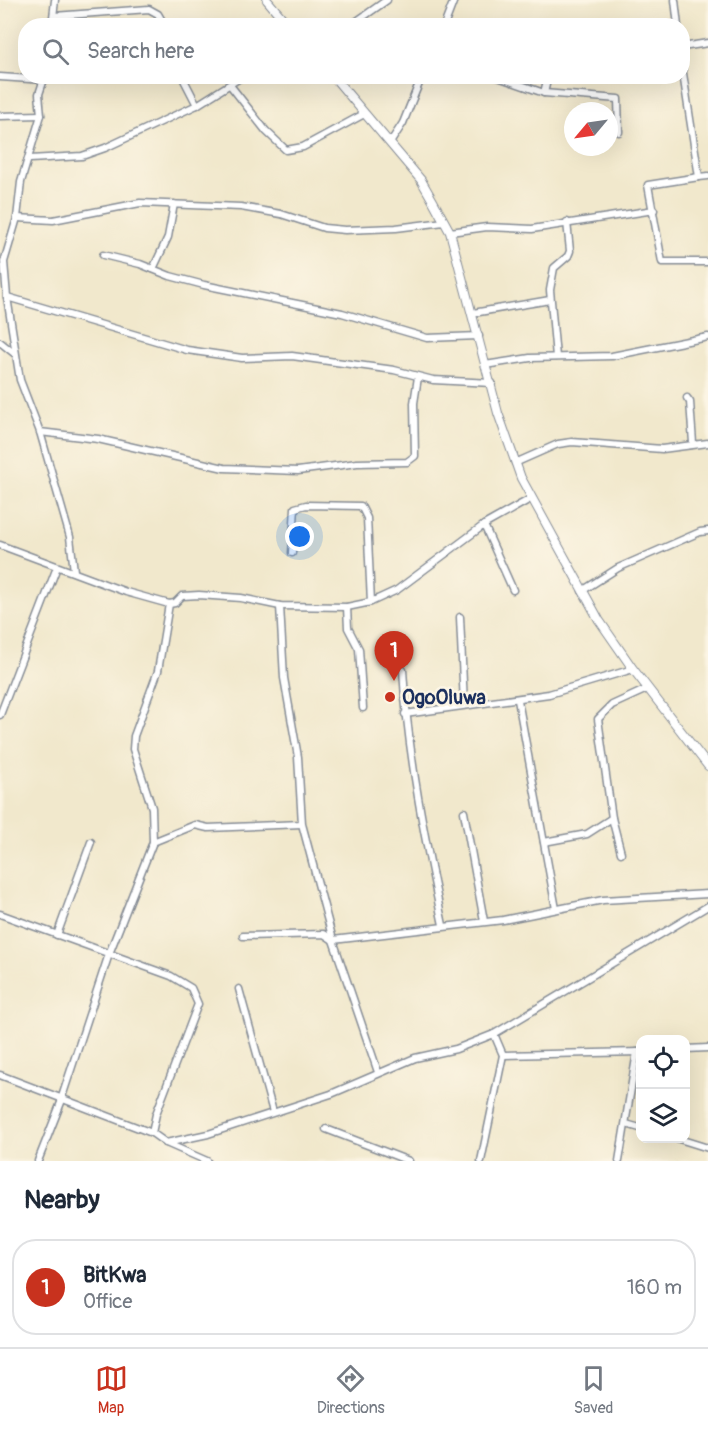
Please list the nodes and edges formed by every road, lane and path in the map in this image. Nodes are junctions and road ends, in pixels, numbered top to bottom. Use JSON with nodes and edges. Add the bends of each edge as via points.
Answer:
{"nodes":[{"id":1,"x":55,"y":0,"type":"edge"},
{"id":2,"x":267,"y":0,"type":"edge"},
{"id":3,"x":387,"y":0,"type":"edge"},
{"id":4,"x":454,"y":0,"type":"edge"},
{"id":5,"x":675,"y":0,"type":"edge"},
{"id":6,"x":54,"y":16,"type":"joint"},
{"id":7,"x":160,"y":18,"type":"edge"},
{"id":8,"x":282,"y":18,"type":"edge"},
{"id":9,"x":361,"y":18,"type":"edge"},
{"id":10,"x":447,"y":18,"type":"edge"},
{"id":11,"x":677,"y":18,"type":"edge"},
{"id":12,"x":708,"y":43,"type":"edge"},
{"id":13,"x":690,"y":46,"type":"edge"},
{"id":14,"x":0,"y":77,"type":"edge"},
{"id":15,"x":18,"y":77,"type":"edge"},
{"id":16,"x":43,"y":84,"type":"edge"},
{"id":17,"x":186,"y":84,"type":"edge"},
{"id":18,"x":340,"y":84,"type":"edge"},
{"id":19,"x":419,"y":84,"type":"edge"},
{"id":20,"x":518,"y":84,"type":"edge"},
{"id":21,"x":546,"y":84,"type":"edge"},
{"id":22,"x":685,"y":84,"type":"edge"},
{"id":23,"x":230,"y":85,"type":"joint"},
{"id":24,"x":544,"y":93,"type":"junction"},
{"id":25,"x":197,"y":105,"type":"junction"},
{"id":26,"x":41,"y":114,"type":"junction"},
{"id":27,"x":364,"y":114,"type":"junction"},
{"id":28,"x":0,"y":117,"type":"edge"},
{"id":29,"x":619,"y":132,"type":"dead end"},
{"id":30,"x":390,"y":143,"type":"junction"},
{"id":31,"x":30,"y":159,"type":"junction"},
{"id":32,"x":708,"y":176,"type":"edge"},
{"id":33,"x":699,"y":177,"type":"junction"},
{"id":34,"x":174,"y":204,"type":"junction"},
{"id":35,"x":654,"y":210,"type":"junction"},
{"id":36,"x":17,"y":218,"type":"junction"},
{"id":37,"x":444,"y":222,"type":"junction"},
{"id":38,"x":567,"y":222,"type":"junction"},
{"id":39,"x":450,"y":232,"type":"junction"},
{"id":40,"x":102,"y":255,"type":"dead end"},
{"id":41,"x":708,"y":261,"type":"edge"},
{"id":42,"x":153,"y":269,"type":"junction"},
{"id":43,"x":7,"y":297,"type":"junction"},
{"id":44,"x":550,"y":300,"type":"junction"},
{"id":45,"x":473,"y":313,"type":"junction"},
{"id":46,"x":479,"y":336,"type":"junction"},
{"id":47,"x":708,"y":338,"type":"edge"},
{"id":48,"x":0,"y":342,"type":"edge"},
{"id":49,"x":16,"y":354,"type":"junction"},
{"id":50,"x":556,"y":357,"type":"junction"},
{"id":51,"x":486,"y":365,"type":"junction"},
{"id":52,"x":418,"y":377,"type":"junction"},
{"id":53,"x":492,"y":383,"type":"junction"},
{"id":54,"x":687,"y":398,"type":"dead end"},
{"id":55,"x":40,"y":432,"type":"junction"},
{"id":56,"x":693,"y":443,"type":"junction"},
{"id":57,"x":708,"y":443,"type":"edge"},
{"id":58,"x":515,"y":463,"type":"junction"},
{"id":59,"x":532,"y":498,"type":"junction"},
{"id":60,"x":484,"y":525,"type":"junction"},
{"id":61,"x":708,"y":531,"type":"edge"},
{"id":62,"x":0,"y":545,"type":"edge"},
{"id":63,"x":292,"y":553,"type":"dead end"},
{"id":64,"x":57,"y":567,"type":"junction"},
{"id":65,"x":74,"y":571,"type":"junction"},
{"id":66,"x":513,"y":590,"type":"dead end"},
{"id":67,"x":582,"y":591,"type":"junction"},
{"id":68,"x":371,"y":602,"type":"junction"},
{"id":69,"x":169,"y":604,"type":"junction"},
{"id":70,"x":280,"y":606,"type":"junction"},
{"id":71,"x":347,"y":607,"type":"junction"},
{"id":72,"x":460,"y":617,"type":"dead end"},
{"id":73,"x":633,"y":669,"type":"junction"},
{"id":74,"x":403,"y":670,"type":"dead end"},
{"id":75,"x":647,"y":689,"type":"junction"},
{"id":76,"x":518,"y":700,"type":"junction"},
{"id":77,"x":464,"y":705,"type":"junction"},
{"id":78,"x":363,"y":708,"type":"dead end"},
{"id":79,"x":405,"y":714,"type":"junction"},
{"id":80,"x":0,"y":715,"type":"edge"},
{"id":81,"x":708,"y":766,"type":"edge"},
{"id":82,"x":464,"y":812,"type":"dead end"},
{"id":83,"x":612,"y":818,"type":"junction"},
{"id":84,"x":302,"y":824,"type":"junction"},
{"id":85,"x":91,"y":842,"type":"dead end"},
{"id":86,"x":153,"y":842,"type":"junction"},
{"id":87,"x":544,"y":842,"type":"junction"},
{"id":88,"x":621,"y":853,"type":"dead end"},
{"id":89,"x":708,"y":894,"type":"edge"},
{"id":90,"x":708,"y":906,"type":"edge"},
{"id":91,"x":556,"y":909,"type":"junction"},
{"id":92,"x":0,"y":914,"type":"edge"},
{"id":93,"x":484,"y":921,"type":"junction"},
{"id":94,"x":443,"y":925,"type":"junction"},
{"id":95,"x":57,"y":935,"type":"junction"},
{"id":96,"x":243,"y":936,"type":"dead end"},
{"id":97,"x":333,"y":940,"type":"junction"},
{"id":98,"x":109,"y":954,"type":"junction"},
{"id":99,"x":239,"y":989,"type":"dead end"},
{"id":100,"x":494,"y":1034,"type":"junction"},
{"id":101,"x":708,"y":1048,"type":"edge"},
{"id":102,"x":690,"y":1049,"type":"edge"},
{"id":103,"x":636,"y":1052,"type":"edge"},
{"id":104,"x":503,"y":1055,"type":"junction"},
{"id":105,"x":636,"y":1069,"type":"edge"},
{"id":106,"x":378,"y":1072,"type":"junction"},
{"id":107,"x":0,"y":1075,"type":"edge"},
{"id":108,"x":62,"y":1100,"type":"junction"},
{"id":109,"x":273,"y":1112,"type":"junction"},
{"id":110,"x":626,"y":1124,"type":"junction"},
{"id":111,"x":636,"y":1127,"type":"edge"},
{"id":112,"x":326,"y":1129,"type":"dead end"},
{"id":113,"x":152,"y":1133,"type":"junction"},
{"id":114,"x":690,"y":1142,"type":"edge"},
{"id":115,"x":166,"y":1143,"type":"junction"},
{"id":116,"x":708,"y":1148,"type":"edge"},
{"id":117,"x":38,"y":1161,"type":"edge"},
{"id":118,"x":207,"y":1161,"type":"edge"},
{"id":119,"x":409,"y":1161,"type":"edge"},
{"id":120,"x":481,"y":1161,"type":"edge"},
{"id":121,"x":619,"y":1161,"type":"edge"}],
"edges":[{"from":1,"to":6,"type":"street"},
{"from":2,"to":8,"type":"street"},
{"from":3,"to":9,"type":"street"},
{"from":4,"to":10,"type":"street"},
{"from":5,"to":11,"type":"street"},
{"from":6,"to":7,"type":"street","via":[[149,9]]},
{"from":12,"to":13,"type":"street"},
{"from":14,"to":15,"type":"street"},
{"from":16,"to":26,"type":"street","via":[[39,94]]},
{"from":17,"to":25,"type":"street"},
{"from":18,"to":27,"type":"street"},
{"from":19,"to":30,"type":"street"},
{"from":20,"to":24,"type":"street"},
{"from":21,"to":24,"type":"street"},
{"from":22,"to":33,"type":"street"},
{"from":23,"to":25,"type":"street"},
{"from":23,"to":27,"type":"street","via":[[286,150],[303,147]]},
{"from":24,"to":29,"type":"street","via":[[618,99]]},
{"from":25,"to":31,"type":"street","via":[[82,156]]},
{"from":26,"to":28,"type":"street"},
{"from":26,"to":31,"type":"street"},
{"from":27,"to":30,"type":"street"},
{"from":30,"to":37,"type":"street","via":[[421,180]]},
{"from":31,"to":36,"type":"street","via":[[21,182]]},
{"from":32,"to":33,"type":"street"},
{"from":33,"to":35,"type":"street","via":[[648,185]]},
{"from":34,"to":36,"type":"street","via":[[140,203],[53,220]]},
{"from":34,"to":37,"type":"street","via":[[241,207],[345,230]]},
{"from":34,"to":42,"type":"street","via":[[168,237]]},
{"from":35,"to":38,"type":"street"},
{"from":35,"to":41,"type":"street","via":[[662,262]]},
{"from":36,"to":43,"type":"street","via":[[4,262]]},
{"from":37,"to":39,"type":"street"},
{"from":38,"to":39,"type":"street","via":[[532,229],[502,227]]},
{"from":38,"to":44,"type":"street","via":[[570,251],[554,268]]},
{"from":39,"to":45,"type":"street"},
{"from":40,"to":42,"type":"street"},
{"from":42,"to":46,"type":"street","via":[[204,285],[342,313],[427,338]]},
{"from":43,"to":49,"type":"street"},
{"from":43,"to":52,"type":"street","via":[[187,350],[242,358],[292,356]]},
{"from":44,"to":45,"type":"street"},
{"from":44,"to":50,"type":"street"},
{"from":45,"to":46,"type":"street"},
{"from":46,"to":51,"type":"street"},
{"from":47,"to":50,"type":"street","via":[[612,356]]},
{"from":48,"to":49,"type":"street"},
{"from":49,"to":55,"type":"street","via":[[20,380]]},
{"from":50,"to":51,"type":"street"},
{"from":51,"to":53,"type":"street"},
{"from":52,"to":53,"type":"street"},
{"from":52,"to":55,"type":"street","via":[[414,403],[415,456],[407,462],[357,463],[298,471],[224,468],[98,439]]},
{"from":53,"to":58,"type":"street"},
{"from":54,"to":56,"type":"street"},
{"from":55,"to":65,"type":"street","via":[[70,537]]},
{"from":56,"to":57,"type":"street"},
{"from":56,"to":58,"type":"street","via":[[662,448],[572,442]]},
{"from":58,"to":59,"type":"street"},
{"from":59,"to":60,"type":"street"},
{"from":59,"to":67,"type":"street"},
{"from":60,"to":66,"type":"street"},
{"from":60,"to":68,"type":"street","via":[[397,590]]},
{"from":61,"to":67,"type":"street","via":[[618,568]]},
{"from":62,"to":64,"type":"street"},
{"from":63,"to":68,"type":"street","via":[[295,508],[361,506],[367,518]]},
{"from":64,"to":65,"type":"street"},
{"from":64,"to":80,"type":"street"},
{"from":65,"to":69,"type":"street"},
{"from":67,"to":73,"type":"street"},
{"from":68,"to":71,"type":"street"},
{"from":69,"to":70,"type":"street","via":[[182,596],[199,595]]},
{"from":69,"to":86,"type":"street","via":[[158,670],[134,736],[134,749],[152,808]]},
{"from":70,"to":71,"type":"street"},
{"from":70,"to":84,"type":"street","via":[[284,678],[298,757]]},
{"from":71,"to":78,"type":"street","via":[[348,628],[358,649]]},
{"from":72,"to":77,"type":"street"},
{"from":73,"to":75,"type":"street"},
{"from":73,"to":76,"type":"street"},
{"from":74,"to":79,"type":"street"},
{"from":75,"to":81,"type":"street"},
{"from":75,"to":83,"type":"street","via":[[612,705],[598,719]]},
{"from":76,"to":77,"type":"street"},
{"from":76,"to":87,"type":"street"},
{"from":77,"to":79,"type":"street"},
{"from":79,"to":94,"type":"street","via":[[422,826]]},
{"from":82,"to":93,"type":"street"},
{"from":83,"to":87,"type":"street","via":[[587,834]]},
{"from":83,"to":88,"type":"street"},
{"from":84,"to":86,"type":"street","via":[[208,828],[195,825]]},
{"from":84,"to":97,"type":"street"},
{"from":85,"to":95,"type":"street"},
{"from":86,"to":98,"type":"street"},
{"from":87,"to":91,"type":"street"},
{"from":89,"to":91,"type":"street","via":[[603,900]]},
{"from":90,"to":100,"type":"street"},
{"from":91,"to":93,"type":"street"},
{"from":92,"to":95,"type":"street"},
{"from":93,"to":94,"type":"street"},
{"from":94,"to":97,"type":"street"},
{"from":95,"to":98,"type":"street"},
{"from":96,"to":97,"type":"street","via":[[324,934]]},
{"from":97,"to":106,"type":"street"},
{"from":98,"to":108,"type":"street"},
{"from":98,"to":113,"type":"street","via":[[171,976],[190,988],[198,1004]]},
{"from":99,"to":109,"type":"street"},
{"from":100,"to":104,"type":"street"},
{"from":100,"to":106,"type":"street"},
{"from":101,"to":102,"type":"street"},
{"from":103,"to":104,"type":"street"},
{"from":104,"to":120,"type":"street"},
{"from":105,"to":110,"type":"street"},
{"from":106,"to":109,"type":"street","via":[[331,1094]]},
{"from":107,"to":108,"type":"street"},
{"from":108,"to":113,"type":"street"},
{"from":108,"to":117,"type":"street"},
{"from":109,"to":115,"type":"street","via":[[208,1134]]},
{"from":110,"to":111,"type":"street"},
{"from":110,"to":121,"type":"street"},
{"from":112,"to":119,"type":"street"},
{"from":113,"to":115,"type":"street"},
{"from":114,"to":116,"type":"street"},
{"from":115,"to":118,"type":"street"}]}
